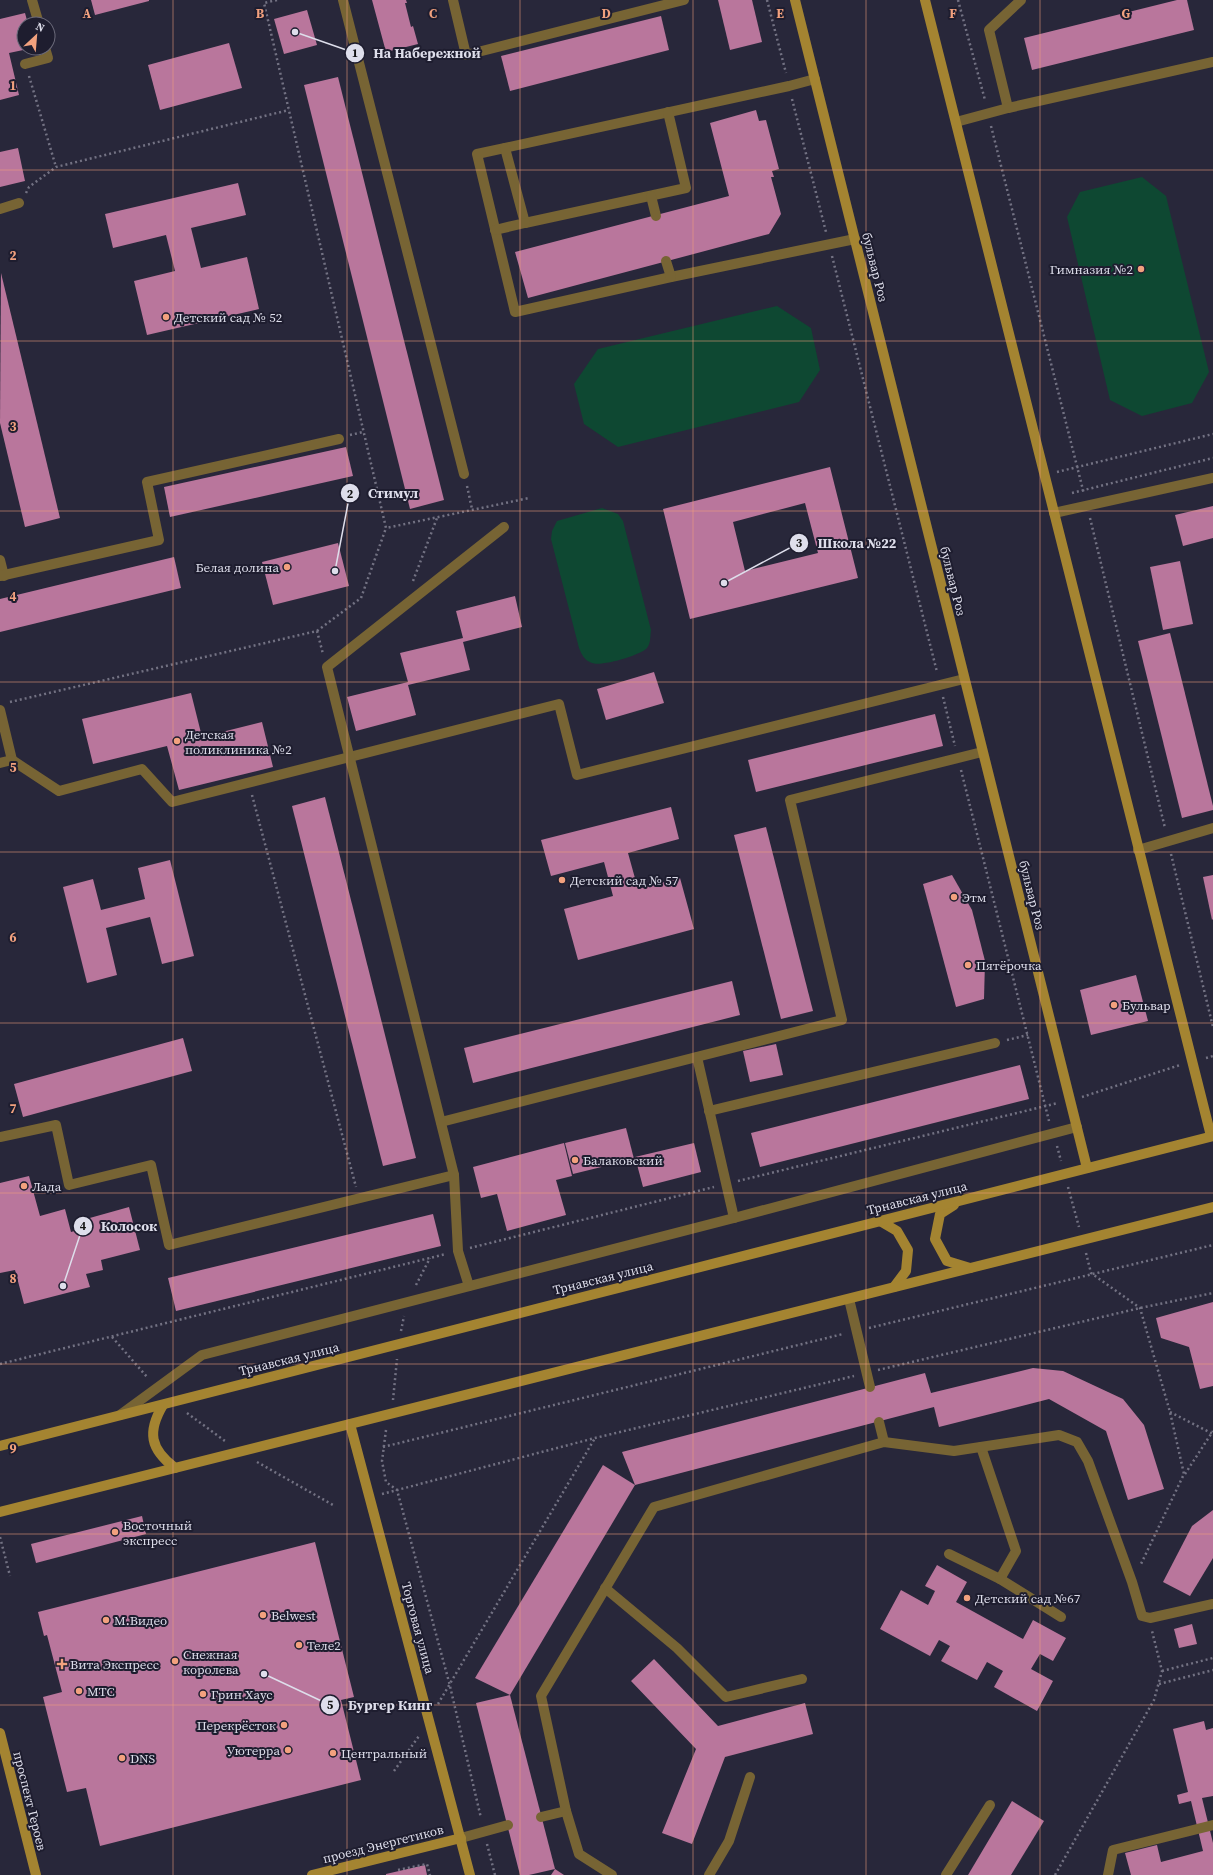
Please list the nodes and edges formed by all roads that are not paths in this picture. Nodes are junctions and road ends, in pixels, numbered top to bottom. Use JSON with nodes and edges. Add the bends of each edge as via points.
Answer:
{"nodes":[{"id":1,"x":32,"y":0,"type":"edge"},
{"id":2,"x":343,"y":0,"type":"edge"},
{"id":3,"x":453,"y":0,"type":"edge"},
{"id":4,"x":684,"y":0,"type":"edge"},
{"id":5,"x":795,"y":0,"type":"edge"},
{"id":6,"x":925,"y":0,"type":"edge"},
{"id":7,"x":1021,"y":0,"type":"edge"},
{"id":8,"x":37,"y":16,"type":"edge"},
{"id":9,"x":47,"y":56,"type":"edge"},
{"id":10,"x":1213,"y":62,"type":"edge"},
{"id":11,"x":25,"y":64,"type":"road end"},
{"id":12,"x":815,"y":79,"type":"junction"},
{"id":13,"x":1008,"y":108,"type":"junction"},
{"id":14,"x":668,"y":112,"type":"junction"},
{"id":15,"x":956,"y":122,"type":"junction"},
{"id":16,"x":505,"y":148,"type":"junction"},
{"id":17,"x":651,"y":196,"type":"junction"},
{"id":18,"x":19,"y":203,"type":"road end"},
{"id":19,"x":0,"y":209,"type":"edge"},
{"id":20,"x":656,"y":216,"type":"dead end"},
{"id":21,"x":525,"y":223,"type":"junction"},
{"id":22,"x":495,"y":230,"type":"junction"},
{"id":23,"x":855,"y":239,"type":"junction"},
{"id":24,"x":666,"y":261,"type":"dead end"},
{"id":25,"x":671,"y":277,"type":"junction"},
{"id":26,"x":339,"y":439,"type":"dead end"},
{"id":27,"x":464,"y":474,"type":"road end"},
{"id":28,"x":1213,"y":478,"type":"edge"},
{"id":29,"x":1054,"y":513,"type":"junction"},
{"id":30,"x":504,"y":527,"type":"dead end"},
{"id":31,"x":0,"y":560,"type":"edge"},
{"id":32,"x":2,"y":576,"type":"edge"},
{"id":33,"x":964,"y":679,"type":"junction"},
{"id":34,"x":4,"y":706,"type":"edge"},
{"id":35,"x":982,"y":752,"type":"junction"},
{"id":36,"x":349,"y":758,"type":"junction"},
{"id":37,"x":12,"y":760,"type":"junction"},
{"id":38,"x":0,"y":763,"type":"edge"},
{"id":39,"x":1213,"y":828,"type":"edge"},
{"id":40,"x":1138,"y":850,"type":"junction"},
{"id":41,"x":995,"y":1043,"type":"road end"},
{"id":42,"x":697,"y":1057,"type":"junction"},
{"id":43,"x":709,"y":1111,"type":"junction"},
{"id":44,"x":441,"y":1122,"type":"junction"},
{"id":45,"x":1077,"y":1127,"type":"junction"},
{"id":46,"x":1212,"y":1136,"type":"edge"},
{"id":47,"x":0,"y":1138,"type":"edge"},
{"id":48,"x":1087,"y":1168,"type":"junction"},
{"id":49,"x":454,"y":1176,"type":"junction"},
{"id":50,"x":961,"y":1200,"type":"junction"},
{"id":51,"x":1213,"y":1207,"type":"edge"},
{"id":52,"x":734,"y":1218,"type":"junction"},
{"id":53,"x":880,"y":1221,"type":"junction"},
{"id":54,"x":970,"y":1268,"type":"junction"},
{"id":55,"x":468,"y":1286,"type":"junction"},
{"id":56,"x":894,"y":1287,"type":"junction"},
{"id":57,"x":849,"y":1299,"type":"junction"},
{"id":58,"x":870,"y":1387,"type":"dead end"},
{"id":59,"x":167,"y":1403,"type":"junction"},
{"id":60,"x":120,"y":1415,"type":"junction"},
{"id":61,"x":878,"y":1422,"type":"dead end"},
{"id":62,"x":350,"y":1424,"type":"junction"},
{"id":63,"x":884,"y":1442,"type":"junction"},
{"id":64,"x":0,"y":1446,"type":"edge"},
{"id":65,"x":981,"y":1446,"type":"junction"},
{"id":66,"x":175,"y":1468,"type":"junction"},
{"id":67,"x":0,"y":1512,"type":"edge"},
{"id":68,"x":949,"y":1554,"type":"dead end"},
{"id":69,"x":1000,"y":1579,"type":"junction"},
{"id":70,"x":606,"y":1588,"type":"junction"},
{"id":71,"x":1213,"y":1604,"type":"edge"},
{"id":72,"x":1061,"y":1617,"type":"dead end"},
{"id":73,"x":802,"y":1679,"type":"dead end"},
{"id":74,"x":0,"y":1733,"type":"edge"},
{"id":75,"x":750,"y":1777,"type":"dead end"},
{"id":76,"x":990,"y":1805,"type":"dead end"},
{"id":77,"x":566,"y":1811,"type":"junction"},
{"id":78,"x":541,"y":1817,"type":"dead end"},
{"id":79,"x":508,"y":1825,"type":"dead end"},
{"id":80,"x":1213,"y":1825,"type":"edge"},
{"id":81,"x":461,"y":1838,"type":"junction"},
{"id":82,"x":348,"y":1871,"type":"edge"},
{"id":83,"x":36,"y":1875,"type":"edge"},
{"id":84,"x":312,"y":1875,"type":"edge"},
{"id":85,"x":470,"y":1875,"type":"edge"},
{"id":86,"x":612,"y":1875,"type":"edge"},
{"id":87,"x":709,"y":1875,"type":"edge"},
{"id":88,"x":946,"y":1875,"type":"edge"},
{"id":89,"x":1108,"y":1875,"type":"edge"}],
"edges":[{"from":1,"to":8,"type":"lane"},
{"from":2,"to":27,"type":"lane"},
{"from":3,"to":4,"type":"lane","via":[[466,55]]},
{"from":5,"to":12,"type":"street","name":"бульвар Роз"},
{"from":6,"to":15,"type":"street"},
{"from":7,"to":13,"type":"lane","via":[[989,30]]},
{"from":9,"to":11,"type":"lane","via":[[48,58]]},
{"from":10,"to":13,"type":"lane"},
{"from":12,"to":14,"type":"lane"},
{"from":12,"to":23,"type":"street","name":"бульвар Роз"},
{"from":13,"to":15,"type":"lane"},
{"from":14,"to":16,"type":"lane"},
{"from":14,"to":17,"type":"lane","via":[[686,188]]},
{"from":15,"to":29,"type":"street"},
{"from":16,"to":21,"type":"lane"},
{"from":16,"to":22,"type":"lane","via":[[477,154]]},
{"from":17,"to":20,"type":"lane"},
{"from":17,"to":21,"type":"lane"},
{"from":18,"to":19,"type":"lane"},
{"from":21,"to":22,"type":"lane"},
{"from":22,"to":25,"type":"lane","via":[[515,312]]},
{"from":23,"to":25,"type":"lane"},
{"from":23,"to":33,"type":"street","name":"бульвар Роз"},
{"from":24,"to":25,"type":"lane"},
{"from":26,"to":32,"type":"lane","via":[[147,482],[159,540]]},
{"from":28,"to":29,"type":"lane"},
{"from":29,"to":40,"type":"street"},
{"from":30,"to":36,"type":"lane","via":[[327,667]]},
{"from":31,"to":32,"type":"lane"},
{"from":33,"to":35,"type":"street","name":"бульвар Роз"},
{"from":33,"to":36,"type":"lane","via":[[577,775],[559,704]]},
{"from":34,"to":37,"type":"lane"},
{"from":35,"to":42,"type":"lane","via":[[790,800],[842,1020]]},
{"from":35,"to":45,"type":"street","name":"бульвар Роз"},
{"from":36,"to":37,"type":"lane","via":[[172,802],[142,769],[59,791]]},
{"from":36,"to":44,"type":"lane"},
{"from":37,"to":38,"type":"lane"},
{"from":39,"to":40,"type":"lane"},
{"from":40,"to":46,"type":"street"},
{"from":41,"to":43,"type":"lane"},
{"from":42,"to":43,"type":"lane"},
{"from":42,"to":44,"type":"lane"},
{"from":43,"to":52,"type":"lane"},
{"from":44,"to":49,"type":"lane"},
{"from":45,"to":48,"type":"street","name":"бульвар Роз"},
{"from":45,"to":52,"type":"lane"},
{"from":46,"to":48,"type":"street","name":"Трнавская улица"},
{"from":47,"to":49,"type":"lane","via":[[56,1125],[69,1185],[151,1165],[169,1246]]},
{"from":48,"to":50,"type":"street","name":"Трнавская улица"},
{"from":49,"to":55,"type":"lane","via":[[458,1251]]},
{"from":50,"to":53,"type":"street","name":"Трнавская улица"},
{"from":50,"to":54,"type":"street","via":[[940,1214],[935,1239],[947,1261]]},
{"from":51,"to":54,"type":"street"},
{"from":52,"to":55,"type":"lane"},
{"from":53,"to":56,"type":"street","via":[[898,1231],[908,1250],[906,1271]]},
{"from":53,"to":59,"type":"street","name":"Трнавская улица"},
{"from":54,"to":56,"type":"street"},
{"from":55,"to":60,"type":"lane","via":[[202,1355]]},
{"from":56,"to":57,"type":"street"},
{"from":57,"to":58,"type":"lane"},
{"from":57,"to":62,"type":"street"},
{"from":59,"to":60,"type":"street","name":"Трнавская улица"},
{"from":59,"to":66,"type":"street","via":[[156,1417],[152,1430],[153,1440],[164,1460]]},
{"from":60,"to":64,"type":"street","name":"Трнавская улица"},
{"from":61,"to":63,"type":"lane"},
{"from":62,"to":66,"type":"street"},
{"from":62,"to":81,"type":"street","name":"Торговая улица"},
{"from":63,"to":65,"type":"lane","via":[[954,1451]]},
{"from":63,"to":70,"type":"lane","via":[[654,1507]]},
{"from":65,"to":69,"type":"lane","via":[[1016,1551]]},
{"from":65,"to":71,"type":"lane","via":[[1059,1435],[1077,1442],[1088,1461],[1142,1616],[1150,1618]]},
{"from":66,"to":67,"type":"street"},
{"from":68,"to":69,"type":"lane"},
{"from":69,"to":72,"type":"lane"},
{"from":70,"to":73,"type":"lane","via":[[677,1648],[726,1697]]},
{"from":70,"to":77,"type":"lane","via":[[541,1696]]},
{"from":74,"to":83,"type":"street","name":"проспект Героев"},
{"from":75,"to":87,"type":"lane","via":[[729,1841]]},
{"from":76,"to":88,"type":"lane"},
{"from":77,"to":78,"type":"lane"},
{"from":77,"to":86,"type":"lane","via":[[579,1854]]},
{"from":79,"to":81,"type":"lane"},
{"from":80,"to":89,"type":"lane","via":[[1113,1850]]},
{"from":81,"to":82,"type":"street","name":"проезд Энергетиков"},
{"from":81,"to":85,"type":"street","name":"Торговая улица"},
{"from":82,"to":84,"type":"street","name":"проезд Энергетиков"}]}
